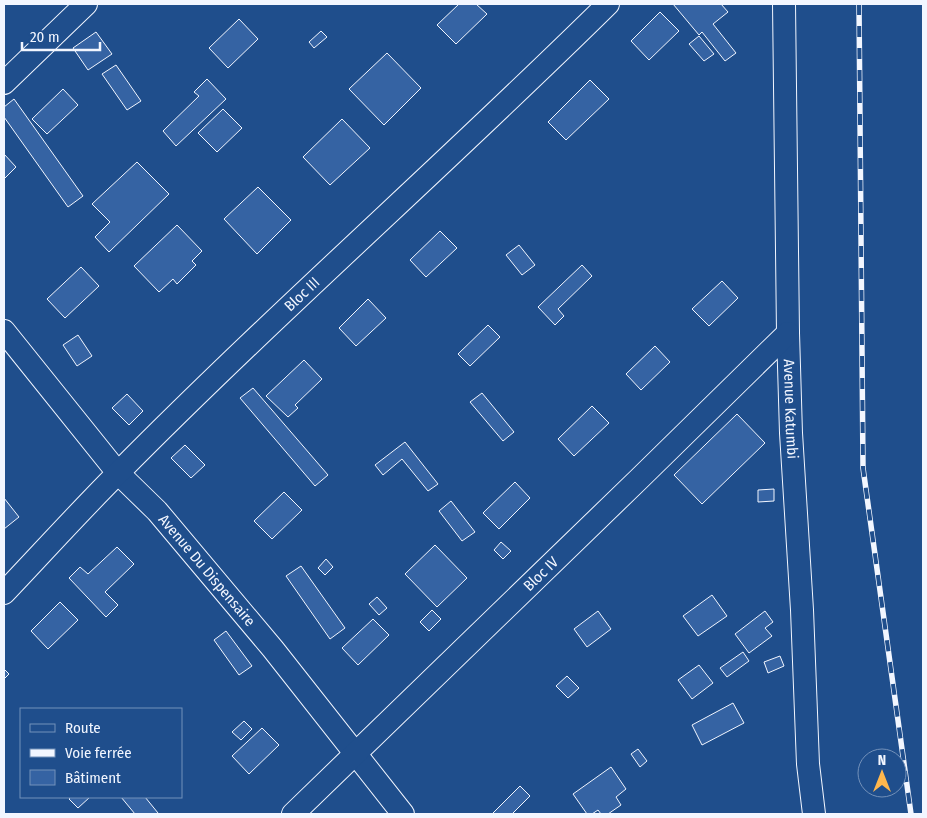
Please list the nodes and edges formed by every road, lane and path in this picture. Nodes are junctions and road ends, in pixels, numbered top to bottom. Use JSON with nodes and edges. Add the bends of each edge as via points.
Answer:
{"nodes":[{"id":1,"x":86,"y":4,"type":"edge"},
{"id":2,"x":608,"y":4,"type":"edge"},
{"id":3,"x":784,"y":4,"type":"edge"},
{"id":4,"x":4,"y":83,"type":"edge"},
{"id":5,"x":4,"y":331,"type":"edge"},
{"id":6,"x":788,"y":333,"type":"junction"},
{"id":7,"x":118,"y":473,"type":"junction"},
{"id":8,"x":4,"y":593,"type":"edge"},
{"id":9,"x":355,"y":754,"type":"junction"},
{"id":10,"x":293,"y":814,"type":"edge"},
{"id":11,"x":403,"y":814,"type":"edge"},
{"id":12,"x":814,"y":814,"type":"edge"}],
"edges":[{"from":1,"to":4,"type":"street"},
{"from":2,"to":7,"type":"street","name":"Bloc III"},
{"from":3,"to":6,"type":"street","name":"Avenue Katumbi"},
{"from":5,"to":7,"type":"street","name":"Avenue Du Dispensaire"},
{"from":6,"to":9,"type":"street","name":"Bloc IV"},
{"from":6,"to":12,"type":"street","name":"Avenue Katumbi","via":[[808,764]]},
{"from":7,"to":8,"type":"street","name":"Bloc III"},
{"from":7,"to":9,"type":"street","name":"Avenue Du Dispensaire","via":[[157,510]]},
{"from":9,"to":10,"type":"street","name":"Bloc IV"},
{"from":9,"to":11,"type":"street","name":"Avenue Du Dispensaire"}]}
